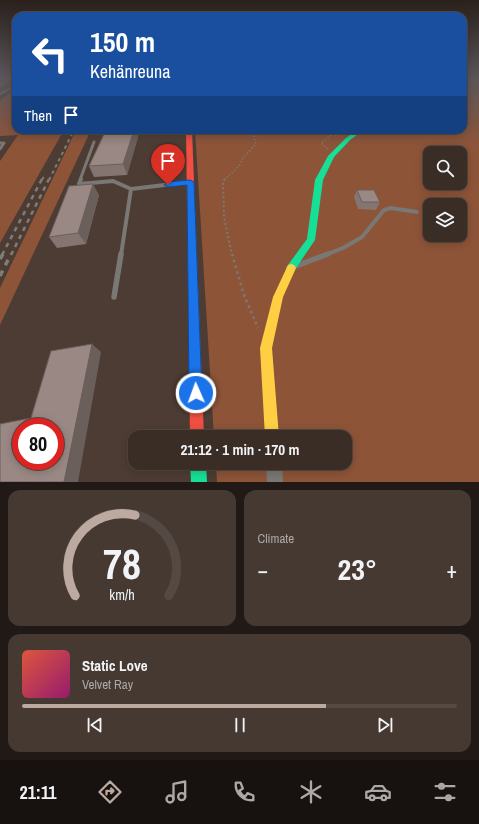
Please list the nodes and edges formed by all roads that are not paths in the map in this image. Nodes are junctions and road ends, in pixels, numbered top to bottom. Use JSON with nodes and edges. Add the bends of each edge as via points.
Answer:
{"nodes":[{"id":1,"x":188,"y":134,"type":"edge"},
{"id":2,"x":356,"y":134,"type":"edge"},
{"id":3,"x":94,"y":142,"type":"dead end"},
{"id":4,"x":0,"y":143,"type":"edge"},
{"id":5,"x":0,"y":149,"type":"edge"},
{"id":6,"x":190,"y":182,"type":"junction"},
{"id":7,"x":132,"y":189,"type":"junction"},
{"id":8,"x":417,"y":212,"type":"dead end"},
{"id":9,"x":292,"y":267,"type":"junction"},
{"id":10,"x":114,"y":297,"type":"dead end"},
{"id":11,"x":197,"y":430,"type":"edge"},
{"id":12,"x":272,"y":430,"type":"edge"},
{"id":13,"x":198,"y":470,"type":"edge"},
{"id":14,"x":274,"y":470,"type":"edge"},
{"id":15,"x":199,"y":482,"type":"edge"},
{"id":16,"x":275,"y":482,"type":"edge"}],
"edges":[{"from":1,"to":6,"type":"main road"},
{"from":2,"to":9,"type":"main road","via":[[335,151],[319,180],[311,240]]},
{"from":3,"to":7,"type":"lane","via":[[79,184],[113,181]]},
{"from":4,"to":5,"type":"lane","via":[[4,143]]},
{"from":6,"to":7,"type":"lane"},
{"from":6,"to":11,"type":"main road"},
{"from":7,"to":10,"type":"lane"},
{"from":8,"to":9,"type":"lane","via":[[391,208],[384,210],[362,237],[343,248]]},
{"from":9,"to":12,"type":"main road","via":[[278,297],[266,348]]},
{"from":13,"to":15,"type":"main road"},
{"from":14,"to":16,"type":"street"}]}
